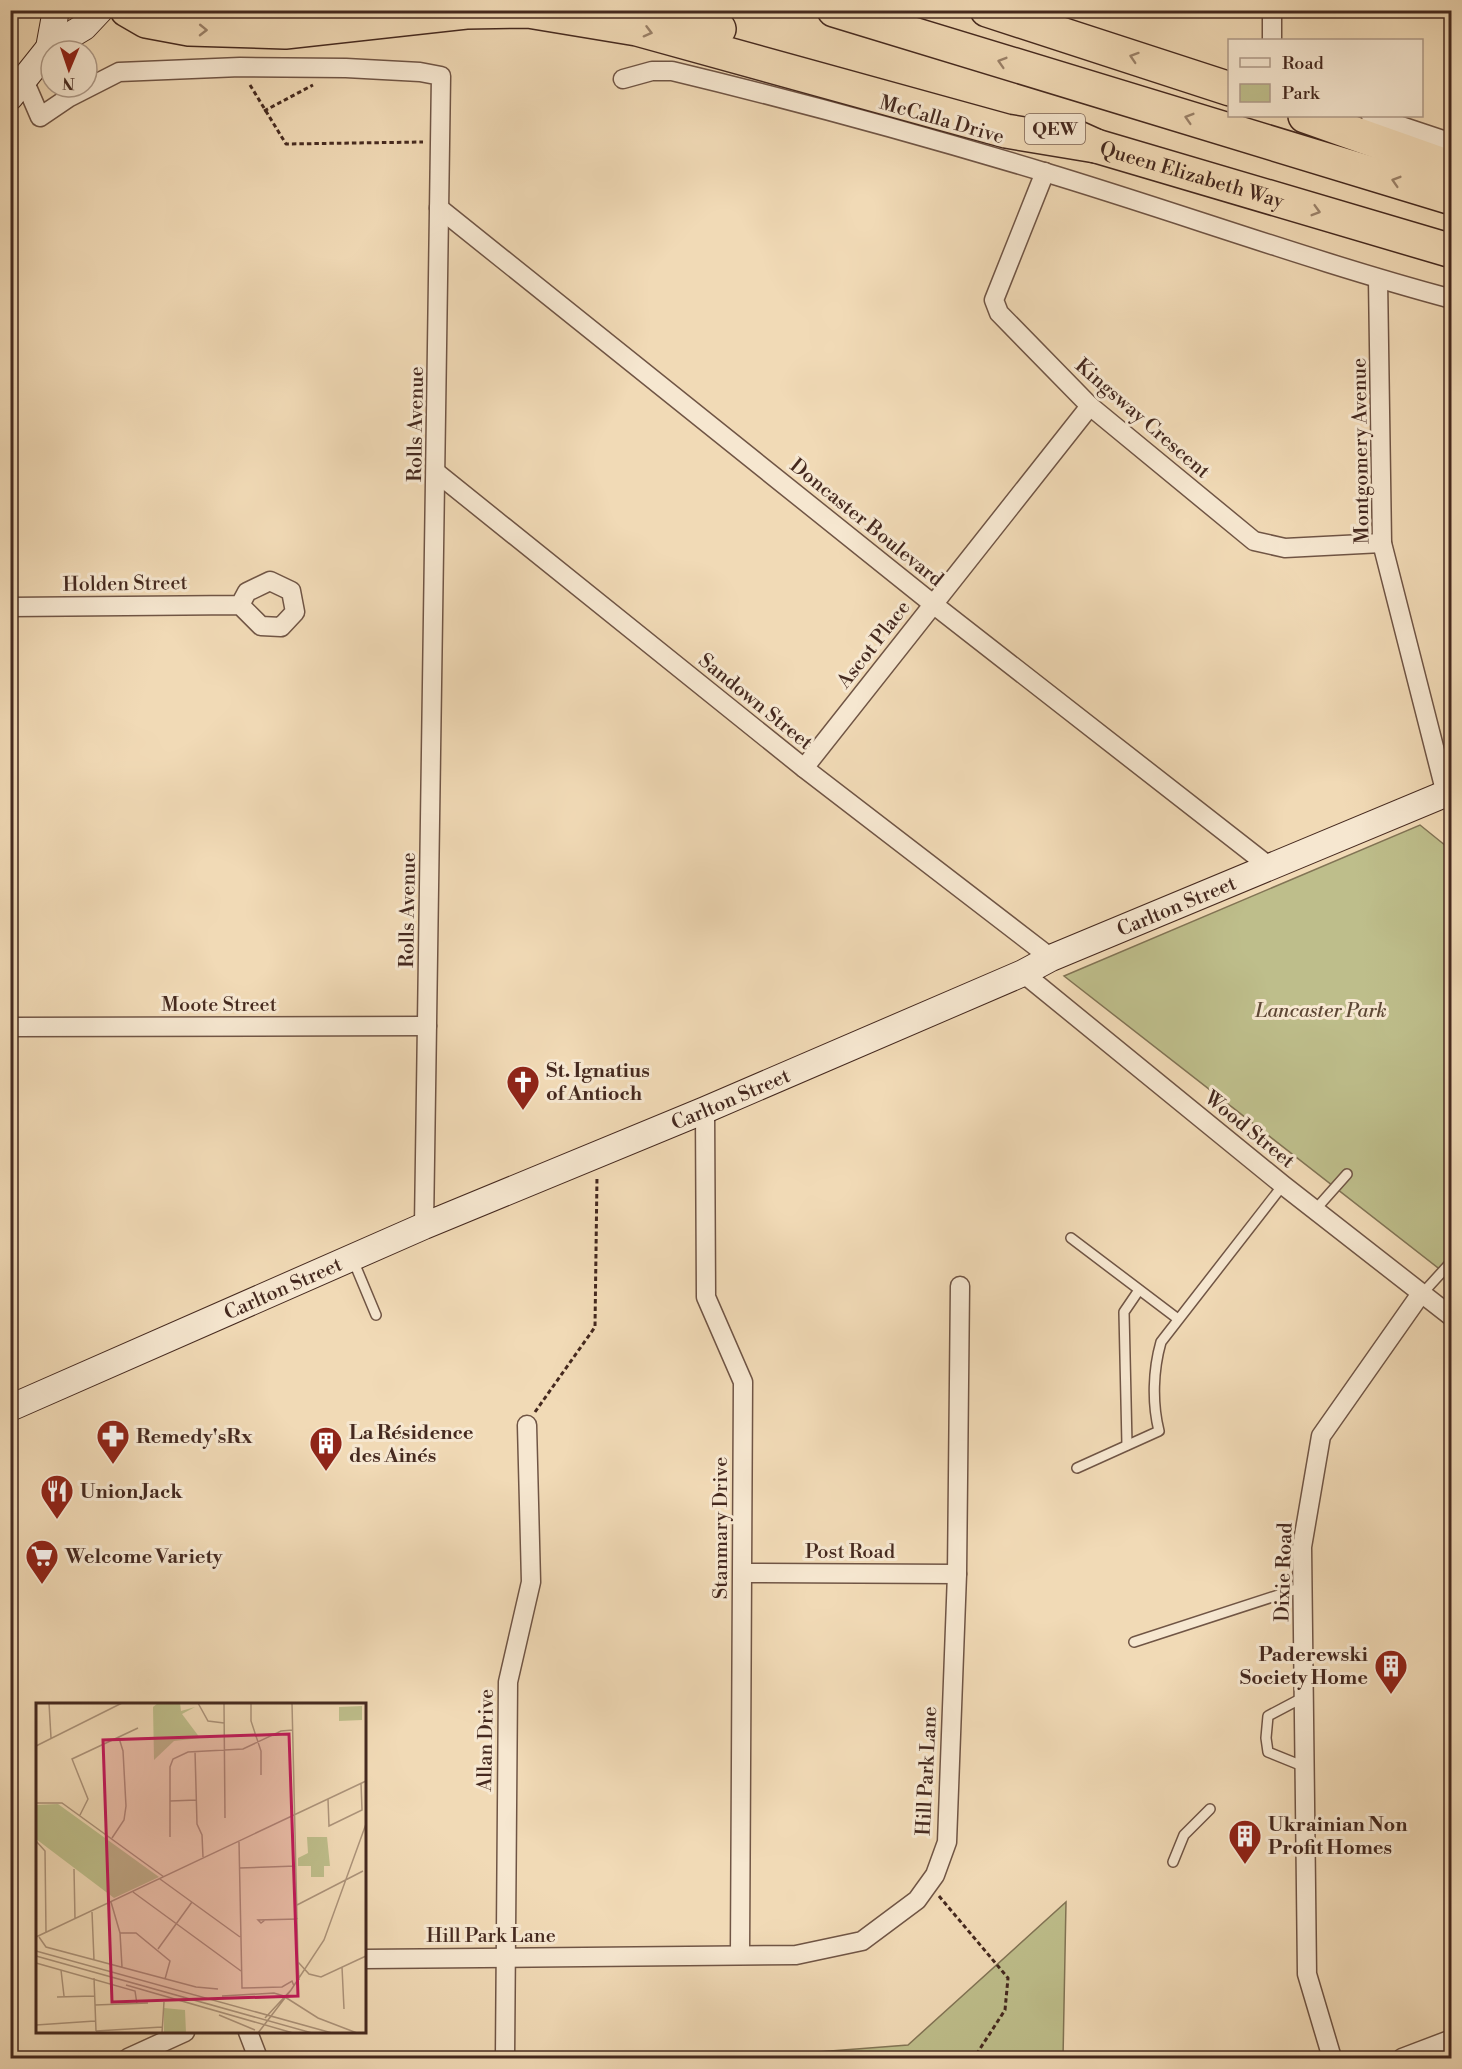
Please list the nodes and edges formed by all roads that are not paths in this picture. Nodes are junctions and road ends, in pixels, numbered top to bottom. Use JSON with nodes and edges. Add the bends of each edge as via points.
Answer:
{"nodes":[{"id":1,"x":56,"y":10,"type":"edge"},
{"id":2,"x":100,"y":10,"type":"edge"},
{"id":3,"x":127,"y":10,"type":"edge"},
{"id":4,"x":658,"y":10,"type":"edge"},
{"id":5,"x":834,"y":10,"type":"edge"},
{"id":6,"x":987,"y":10,"type":"edge"},
{"id":7,"x":1272,"y":10,"type":"edge"},
{"id":8,"x":51,"y":39,"type":"edge"},
{"id":9,"x":64,"y":39,"type":"edge"},
{"id":10,"x":1272,"y":39,"type":"edge"},
{"id":11,"x":39,"y":60,"type":"edge"},
{"id":12,"x":623,"y":79,"type":"dead end"},
{"id":13,"x":17,"y":88,"type":"edge"},
{"id":14,"x":1228,"y":88,"type":"edge"},
{"id":15,"x":1308,"y":117,"type":"edge"},
{"id":16,"x":1374,"y":117,"type":"edge"},
{"id":17,"x":1452,"y":143,"type":"edge"},
{"id":18,"x":1096,"y":146,"type":"junction"},
{"id":19,"x":1452,"y":168,"type":"edge"},
{"id":20,"x":1045,"y":172,"type":"junction"},
{"id":21,"x":1452,"y":198,"type":"edge"},
{"id":22,"x":439,"y":208,"type":"junction"},
{"id":23,"x":1452,"y":250,"type":"edge"},
{"id":24,"x":1378,"y":279,"type":"junction"},
{"id":25,"x":1452,"y":299,"type":"edge"},
{"id":26,"x":1090,"y":406,"type":"junction"},
{"id":27,"x":437,"y":473,"type":"junction"},
{"id":28,"x":1382,"y":543,"type":"junction"},
{"id":29,"x":933,"y":604,"type":"junction"},
{"id":30,"x":240,"y":605,"type":"dead end"},
{"id":31,"x":10,"y":607,"type":"edge"},
{"id":32,"x":804,"y":768,"type":"junction"},
{"id":33,"x":1449,"y":793,"type":"edge"},
{"id":34,"x":1270,"y":867,"type":"junction"},
{"id":35,"x":1051,"y":958,"type":"junction"},
{"id":36,"x":1023,"y":973,"type":"junction"},
{"id":37,"x":427,"y":1026,"type":"junction"},
{"id":38,"x":10,"y":1027,"type":"edge"},
{"id":39,"x":705,"y":1110,"type":"junction"},
{"id":40,"x":1347,"y":1174,"type":"dead end"},
{"id":41,"x":1283,"y":1185,"type":"junction"},
{"id":42,"x":1315,"y":1210,"type":"junction"},
{"id":43,"x":424,"y":1226,"type":"junction"},
{"id":44,"x":1071,"y":1238,"type":"dead end"},
{"id":45,"x":352,"y":1258,"type":"junction"},
{"id":46,"x":1452,"y":1261,"type":"edge"},
{"id":47,"x":960,"y":1286,"type":"dead end"},
{"id":48,"x":1139,"y":1290,"type":"junction"},
{"id":49,"x":1420,"y":1295,"type":"junction"},
{"id":50,"x":376,"y":1315,"type":"dead end"},
{"id":51,"x":1452,"y":1317,"type":"edge"},
{"id":52,"x":1178,"y":1319,"type":"junction"},
{"id":53,"x":10,"y":1408,"type":"edge"},
{"id":54,"x":527,"y":1425,"type":"road end"},
{"id":55,"x":1127,"y":1445,"type":"junction"},
{"id":56,"x":1077,"y":1468,"type":"dead end"},
{"id":57,"x":743,"y":1573,"type":"junction"},
{"id":58,"x":957,"y":1574,"type":"junction"},
{"id":59,"x":1303,"y":1587,"type":"junction"},
{"id":60,"x":1134,"y":1642,"type":"dead end"},
{"id":61,"x":1304,"y":1697,"type":"junction"},
{"id":62,"x":1305,"y":1767,"type":"junction"},
{"id":63,"x":1210,"y":1809,"type":"dead end"},
{"id":64,"x":1173,"y":1862,"type":"dead end"},
{"id":65,"x":740,"y":1954,"type":"junction"},
{"id":66,"x":505,"y":1958,"type":"junction"},
{"id":67,"x":366,"y":1959,"type":"edge"},
{"id":68,"x":181,"y":2033,"type":"edge"},
{"id":69,"x":249,"y":2033,"type":"edge"},
{"id":70,"x":1452,"y":2038,"type":"edge"},
{"id":71,"x":128,"y":2058,"type":"edge"},
{"id":72,"x":258,"y":2058,"type":"edge"},
{"id":73,"x":505,"y":2058,"type":"edge"},
{"id":74,"x":1332,"y":2058,"type":"edge"},
{"id":75,"x":1402,"y":2058,"type":"edge"}],
"edges":[{"from":1,"to":8,"type":"main road"},
{"from":2,"to":9,"type":"main road","via":[[84,27]]},
{"from":3,"to":18,"type":"highway","one_way":true,"via":[[146,21],[189,29],[285,32],[466,12],[528,11],[637,29],[1006,131]]},
{"from":4,"to":18,"type":"highway","name":"Queen Elizabeth Way","number":"QEW","via":[[1061,131]]},
{"from":21,"to":5,"type":"highway","number":"QEW","one_way":true},
{"from":14,"to":6,"type":"highway","one_way":true},
{"from":7,"to":10,"type":"street"},
{"from":11,"to":13,"type":"main road"},
{"from":12,"to":20,"type":"street","name":"McCalla Drive","via":[[672,70]]},
{"from":13,"to":22,"type":"street","name":"Rolls Avenue","via":[[40,117],[119,72],[346,68],[441,76]]},
{"from":15,"to":19,"type":"highway"},
{"from":16,"to":17,"type":"street"},
{"from":18,"to":23,"type":"highway","name":"Queen Elizabeth Way","number":"QEW","one_way":true},
{"from":20,"to":24,"type":"street","name":"McCalla Drive"},
{"from":20,"to":26,"type":"street","name":"Kingsway Crescent","via":[[994,300],[999,313]]},
{"from":22,"to":27,"type":"street","name":"Rolls Avenue"},
{"from":22,"to":29,"type":"street","name":"Doncaster Boulevard"},
{"from":24,"to":25,"type":"street","name":"McCalla Drive"},
{"from":24,"to":28,"type":"street","name":"Montgomery Avenue"},
{"from":26,"to":28,"type":"street","name":"Kingsway Crescent","via":[[1254,541],[1285,548]]},
{"from":26,"to":29,"type":"street","name":"Ascot Place"},
{"from":27,"to":32,"type":"street","name":"Sandown Street"},
{"from":27,"to":37,"type":"street","name":"Rolls Avenue"},
{"from":28,"to":33,"type":"street","name":"Montgomery Avenue"},
{"from":29,"to":32,"type":"street","name":"Ascot Place"},
{"from":29,"to":34,"type":"street","name":"Doncaster Boulevard"},
{"from":30,"to":31,"type":"street","name":"Holden Street"},
{"from":32,"to":35,"type":"street","name":"Sandown Street"},
{"from":33,"to":34,"type":"main road","name":"Carlton Street"},
{"from":34,"to":35,"type":"main road","name":"Carlton Street"},
{"from":35,"to":36,"type":"main road","name":"Carlton Street"},
{"from":36,"to":39,"type":"main road","name":"Carlton Street"},
{"from":36,"to":41,"type":"street","name":"Wood Street"},
{"from":37,"to":38,"type":"street","name":"Moote Street"},
{"from":37,"to":43,"type":"street","name":"Rolls Avenue"},
{"from":39,"to":43,"type":"main road","name":"Carlton Street"},
{"from":39,"to":57,"type":"street","name":"Stanmary Drive","via":[[706,1297],[743,1383]]},
{"from":40,"to":42,"type":"lane"},
{"from":41,"to":42,"type":"street","name":"Wood Street"},
{"from":41,"to":52,"type":"lane"},
{"from":42,"to":49,"type":"street","name":"Wood Street"},
{"from":43,"to":45,"type":"main road","name":"Carlton Street"},
{"from":44,"to":48,"type":"lane"},
{"from":45,"to":50,"type":"lane"},
{"from":45,"to":53,"type":"main road","name":"Carlton Street"},
{"from":46,"to":49,"type":"lane"},
{"from":47,"to":58,"type":"street","name":"Hill Park Lane"},
{"from":48,"to":52,"type":"lane"},
{"from":48,"to":55,"type":"lane","via":[[1124,1312]]},
{"from":49,"to":51,"type":"street","name":"Wood Street"},
{"from":49,"to":59,"type":"street","name":"Dixie Road","via":[[1321,1436],[1302,1547]]},
{"from":52,"to":55,"type":"lane","via":[[1161,1342],[1156,1358],[1155,1412],[1159,1431]]},
{"from":54,"to":66,"type":"street","name":"Allan Drive","via":[[531,1582],[508,1682]]},
{"from":55,"to":56,"type":"lane"},
{"from":57,"to":58,"type":"street","name":"Post Road"},
{"from":57,"to":65,"type":"street","name":"Stanmary Drive"},
{"from":58,"to":65,"type":"street","name":"Hill Park Lane","via":[[947,1842],[929,1884],[917,1900],[862,1941],[796,1955]]},
{"from":59,"to":60,"type":"lane"},
{"from":59,"to":61,"type":"street","name":"Dixie Road"},
{"from":61,"to":62,"type":"street","name":"Dixie Road"},
{"from":61,"to":62,"type":"lane","via":[[1268,1716],[1266,1738],[1268,1752]]},
{"from":62,"to":74,"type":"street","name":"Dixie Road","via":[[1307,1974]]},
{"from":63,"to":64,"type":"lane","via":[[1184,1835]]},
{"from":65,"to":66,"type":"street","name":"Hill Park Lane"},
{"from":66,"to":67,"type":"street","name":"Hill Park Lane"},
{"from":66,"to":73,"type":"street","name":"Allan Drive"},
{"from":68,"to":71,"type":"street"},
{"from":69,"to":72,"type":"street"},
{"from":70,"to":75,"type":"street"}]}
